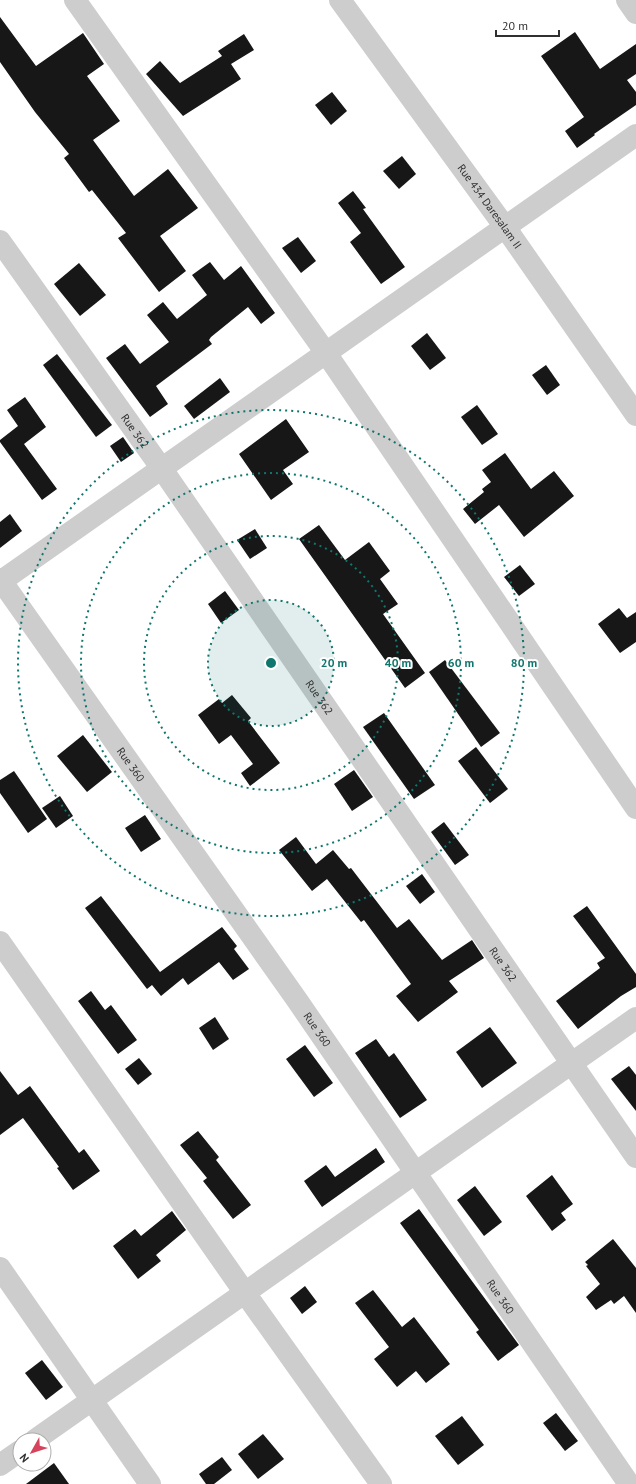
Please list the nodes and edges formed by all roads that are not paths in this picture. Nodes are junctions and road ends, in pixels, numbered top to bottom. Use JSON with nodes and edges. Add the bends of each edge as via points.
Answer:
{"nodes":[{"id":1,"x":75,"y":0,"type":"edge"},
{"id":2,"x":340,"y":0,"type":"edge"},
{"id":3,"x":627,"y":0,"type":"edge"},
{"id":4,"x":636,"y":13,"type":"edge"},
{"id":5,"x":636,"y":135,"type":"edge"},
{"id":6,"x":505,"y":227,"type":"junction"},
{"id":7,"x":0,"y":241,"type":"edge"},
{"id":8,"x":326,"y":353,"type":"junction"},
{"id":9,"x":636,"y":415,"type":"edge"},
{"id":10,"x":162,"y":469,"type":"junction"},
{"id":11,"x":1,"y":581,"type":"edge"},
{"id":12,"x":636,"y":808,"type":"edge"},
{"id":13,"x":0,"y":942,"type":"edge"},
{"id":14,"x":636,"y":1018,"type":"edge"},
{"id":15,"x":571,"y":1064,"type":"junction"},
{"id":16,"x":636,"y":1157,"type":"edge"},
{"id":17,"x":416,"y":1173,"type":"junction"},
{"id":18,"x":0,"y":1268,"type":"edge"},
{"id":19,"x":245,"y":1293,"type":"junction"},
{"id":20,"x":93,"y":1400,"type":"junction"},
{"id":21,"x":47,"y":1432,"type":"edge"},
{"id":22,"x":12,"y":1457,"type":"edge"},
{"id":23,"x":0,"y":1465,"type":"edge"},
{"id":24,"x":150,"y":1484,"type":"edge"},
{"id":25,"x":381,"y":1484,"type":"edge"},
{"id":26,"x":629,"y":1484,"type":"edge"}],
"edges":[{"from":1,"to":8,"type":"street"},
{"from":2,"to":6,"type":"street","name":"Rue 434 Daresalam II"},
{"from":3,"to":4,"type":"street"},
{"from":5,"to":6,"type":"street"},
{"from":6,"to":8,"type":"street"},
{"from":6,"to":9,"type":"street","name":"Rue 434 Daresalam II"},
{"from":7,"to":10,"type":"street","name":"Rue 362"},
{"from":8,"to":10,"type":"street"},
{"from":8,"to":12,"type":"street"},
{"from":10,"to":11,"type":"street"},
{"from":10,"to":15,"type":"street","name":"Rue 362"},
{"from":11,"to":17,"type":"street","name":"Rue 360"},
{"from":13,"to":19,"type":"street"},
{"from":14,"to":15,"type":"street"},
{"from":15,"to":16,"type":"street","name":"Rue 362"},
{"from":15,"to":17,"type":"street"},
{"from":17,"to":19,"type":"street"},
{"from":17,"to":26,"type":"street","name":"Rue 360"},
{"from":18,"to":20,"type":"street"},
{"from":19,"to":20,"type":"street"},
{"from":19,"to":25,"type":"street"},
{"from":20,"to":21,"type":"street"},
{"from":20,"to":24,"type":"street"},
{"from":22,"to":23,"type":"street"}]}
